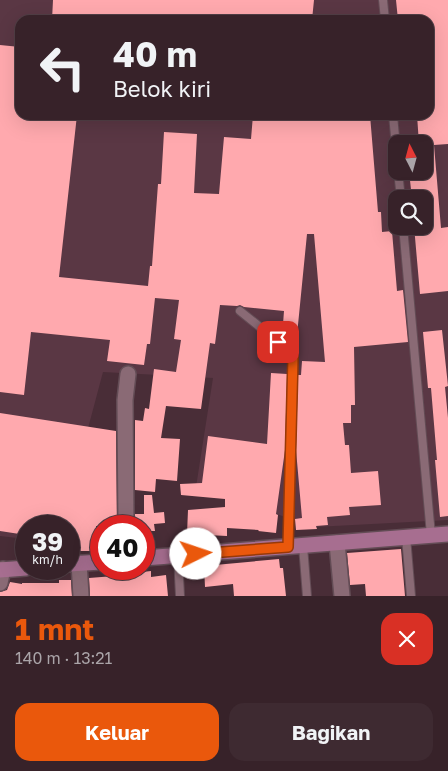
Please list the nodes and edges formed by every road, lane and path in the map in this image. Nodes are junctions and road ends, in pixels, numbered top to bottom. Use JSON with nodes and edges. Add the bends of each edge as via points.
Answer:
{"nodes":[{"id":1,"x":383,"y":0,"type":"edge"},
{"id":2,"x":384,"y":15,"type":"edge"},
{"id":3,"x":393,"y":120,"type":"edge"},
{"id":4,"x":395,"y":135,"type":"edge"},
{"id":5,"x":404,"y":235,"type":"edge"},
{"id":6,"x":240,"y":311,"type":"dead end"},
{"id":7,"x":128,"y":374,"type":"dead end"},
{"id":8,"x":126,"y":515,"type":"edge"},
{"id":9,"x":448,"y":534,"type":"edge"},
{"id":10,"x":431,"y":536,"type":"junction"},
{"id":11,"x":406,"y":537,"type":"junction"},
{"id":12,"x":337,"y":543,"type":"junction"},
{"id":13,"x":303,"y":546,"type":"junction"},
{"id":14,"x":288,"y":547,"type":"junction"},
{"id":15,"x":178,"y":556,"type":"junction"},
{"id":16,"x":155,"y":557,"type":"edge"},
{"id":17,"x":15,"y":571,"type":"edge"},
{"id":18,"x":1,"y":574,"type":"edge"},
{"id":19,"x":78,"y":580,"type":"edge"},
{"id":20,"x":82,"y":596,"type":"edge"},
{"id":21,"x":180,"y":596,"type":"edge"},
{"id":22,"x":307,"y":596,"type":"edge"},
{"id":23,"x":342,"y":596,"type":"edge"},
{"id":24,"x":411,"y":596,"type":"edge"}],
"edges":[{"from":1,"to":2,"type":"lane"},
{"from":3,"to":4,"type":"lane"},
{"from":5,"to":10,"type":"lane"},
{"from":6,"to":14,"type":"lane","via":[[291,352],[293,358]]},
{"from":7,"to":8,"type":"street","via":[[125,400]]},
{"from":9,"to":10,"type":"street"},
{"from":10,"to":11,"type":"street"},
{"from":11,"to":12,"type":"street"},
{"from":11,"to":24,"type":"lane"},
{"from":12,"to":13,"type":"street"},
{"from":12,"to":23,"type":"street"},
{"from":13,"to":14,"type":"street"},
{"from":13,"to":22,"type":"lane"},
{"from":14,"to":15,"type":"street"},
{"from":15,"to":16,"type":"street"},
{"from":15,"to":21,"type":"lane"},
{"from":17,"to":18,"type":"street"},
{"from":19,"to":20,"type":"street"}]}
